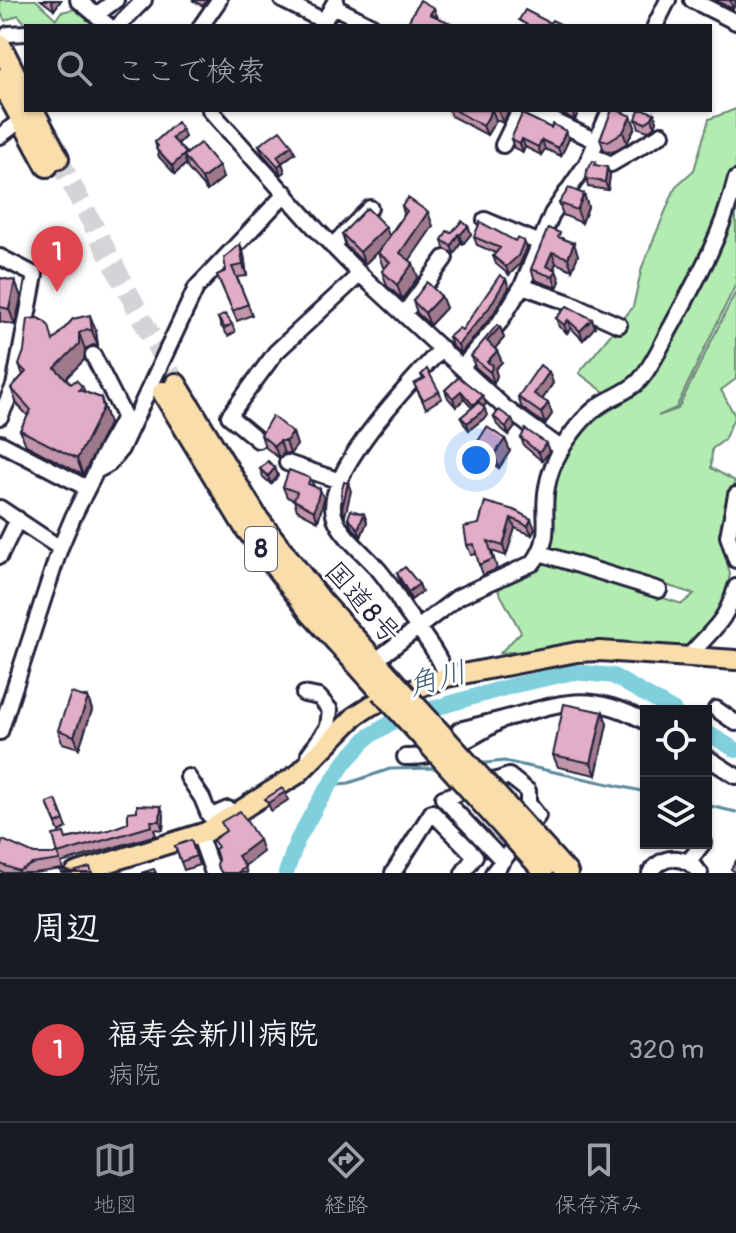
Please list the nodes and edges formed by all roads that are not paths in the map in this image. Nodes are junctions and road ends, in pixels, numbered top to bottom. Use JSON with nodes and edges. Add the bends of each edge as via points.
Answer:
{"nodes":[{"id":1,"x":78,"y":0,"type":"edge"},
{"id":2,"x":116,"y":0,"type":"edge"},
{"id":3,"x":144,"y":0,"type":"edge"},
{"id":4,"x":219,"y":0,"type":"edge"},
{"id":5,"x":282,"y":0,"type":"edge"},
{"id":6,"x":692,"y":0,"type":"edge"},
{"id":7,"x":666,"y":1,"type":"edge"},
{"id":8,"x":335,"y":3,"type":"edge"},
{"id":9,"x":96,"y":15,"type":"junction"},
{"id":10,"x":736,"y":22,"type":"edge"},
{"id":11,"x":107,"y":24,"type":"edge"},
{"id":12,"x":120,"y":24,"type":"edge"},
{"id":13,"x":202,"y":24,"type":"edge"},
{"id":14,"x":369,"y":24,"type":"edge"},
{"id":15,"x":656,"y":24,"type":"edge"},
{"id":16,"x":24,"y":34,"type":"edge"},
{"id":17,"x":4,"y":40,"type":"edge"},
{"id":18,"x":13,"y":70,"type":"edge"},
{"id":19,"x":24,"y":92,"type":"edge"},
{"id":20,"x":24,"y":105,"type":"edge"},
{"id":21,"x":212,"y":112,"type":"edge"},
{"id":22,"x":519,"y":112,"type":"edge"},
{"id":23,"x":535,"y":112,"type":"edge"},
{"id":24,"x":609,"y":112,"type":"edge"},
{"id":25,"x":27,"y":115,"type":"edge"},
{"id":26,"x":1,"y":131,"type":"edge"},
{"id":27,"x":662,"y":134,"type":"dead end"},
{"id":28,"x":503,"y":145,"type":"dead end"},
{"id":29,"x":593,"y":148,"type":"junction"},
{"id":30,"x":52,"y":162,"type":"tunnel mouth"},
{"id":31,"x":736,"y":179,"type":"edge"},
{"id":32,"x":286,"y":193,"type":"junction"},
{"id":33,"x":370,"y":208,"type":"edge"},
{"id":34,"x":485,"y":220,"type":"dead end"},
{"id":35,"x":540,"y":243,"type":"junction"},
{"id":36,"x":332,"y":246,"type":"junction"},
{"id":37,"x":0,"y":257,"type":"edge"},
{"id":38,"x":445,"y":258,"type":"dead end"},
{"id":39,"x":360,"y":274,"type":"junction"},
{"id":40,"x":522,"y":286,"type":"junction"},
{"id":41,"x":404,"y":314,"type":"junction"},
{"id":42,"x":619,"y":325,"type":"dead end"},
{"id":43,"x":442,"y":348,"type":"junction"},
{"id":44,"x":93,"y":355,"type":"dead end"},
{"id":45,"x":462,"y":367,"type":"junction"},
{"id":46,"x":6,"y":392,"type":"edge"},
{"id":47,"x":0,"y":417,"type":"edge"},
{"id":48,"x":258,"y":440,"type":"edge"},
{"id":49,"x":0,"y":443,"type":"edge"},
{"id":50,"x":562,"y":449,"type":"junction"},
{"id":51,"x":287,"y":463,"type":"dead end"},
{"id":52,"x":96,"y":471,"type":"junction"},
{"id":53,"x":340,"y":481,"type":"junction"},
{"id":54,"x":87,"y":488,"type":"junction"},
{"id":55,"x":736,"y":495,"type":"edge"},
{"id":56,"x":0,"y":508,"type":"edge"},
{"id":57,"x":18,"y":519,"type":"junction"},
{"id":58,"x":60,"y":548,"type":"junction"},
{"id":59,"x":540,"y":553,"type":"junction"},
{"id":60,"x":0,"y":556,"type":"edge"},
{"id":61,"x":736,"y":560,"type":"edge"},
{"id":62,"x":736,"y":587,"type":"edge"},
{"id":63,"x":659,"y":590,"type":"dead end"},
{"id":64,"x":418,"y":628,"type":"junction"},
{"id":65,"x":690,"y":655,"type":"junction"},
{"id":66,"x":736,"y":660,"type":"edge"},
{"id":67,"x":375,"y":661,"type":"junction"},
{"id":68,"x":447,"y":677,"type":"junction"},
{"id":69,"x":386,"y":686,"type":"junction"},
{"id":70,"x":304,"y":694,"type":"dead end"},
{"id":71,"x":716,"y":709,"type":"dead end"},
{"id":72,"x":503,"y":719,"type":"junction"},
{"id":73,"x":640,"y":723,"type":"edge"},
{"id":74,"x":736,"y":723,"type":"edge"},
{"id":75,"x":459,"y":730,"type":"dead end"},
{"id":76,"x":0,"y":732,"type":"edge"},
{"id":77,"x":405,"y":757,"type":"dead end"},
{"id":78,"x":313,"y":760,"type":"junction"},
{"id":79,"x":712,"y":761,"type":"edge"},
{"id":80,"x":736,"y":776,"type":"edge"},
{"id":81,"x":188,"y":777,"type":"dead end"},
{"id":82,"x":237,"y":814,"type":"junction"},
{"id":83,"x":199,"y":834,"type":"junction"},
{"id":84,"x":702,"y":849,"type":"edge"},
{"id":85,"x":502,"y":860,"type":"junction"},
{"id":86,"x":689,"y":861,"type":"junction"},
{"id":87,"x":553,"y":869,"type":"edge"},
{"id":88,"x":96,"y":870,"type":"edge"},
{"id":89,"x":75,"y":873,"type":"edge"},
{"id":90,"x":213,"y":873,"type":"edge"},
{"id":91,"x":393,"y":873,"type":"edge"},
{"id":92,"x":463,"y":873,"type":"edge"},
{"id":93,"x":493,"y":873,"type":"edge"},
{"id":94,"x":650,"y":873,"type":"edge"},
{"id":95,"x":700,"y":873,"type":"edge"}],
"edges":[{"from":1,"to":9,"type":"street"},
{"from":2,"to":9,"type":"street"},
{"from":3,"to":12,"type":"street"},
{"from":4,"to":13,"type":"street"},
{"from":5,"to":8,"type":"street","via":[[324,21]]},
{"from":6,"to":10,"type":"street"},
{"from":7,"to":15,"type":"street"},
{"from":8,"to":14,"type":"street"},
{"from":9,"to":11,"type":"street"},
{"from":16,"to":17,"type":"street"},
{"from":17,"to":18,"type":"highway"},
{"from":18,"to":19,"type":"highway"},
{"from":18,"to":20,"type":"highway"},
{"from":21,"to":32,"type":"street"},
{"from":22,"to":28,"type":"street"},
{"from":23,"to":29,"type":"street"},
{"from":24,"to":29,"type":"street"},
{"from":25,"to":26,"type":"street"},
{"from":25,"to":30,"type":"highway"},
{"from":27,"to":29,"type":"street","via":[[611,164]]},
{"from":29,"to":35,"type":"street"},
{"from":31,"to":50,"type":"street","via":[[710,258],[655,356],[639,380],[601,404]]},
{"from":32,"to":36,"type":"street"},
{"from":32,"to":52,"type":"street","via":[[196,288],[121,449]]},
{"from":33,"to":36,"type":"street"},
{"from":34,"to":35,"type":"street"},
{"from":35,"to":40,"type":"street"},
{"from":36,"to":39,"type":"street"},
{"from":37,"to":46,"type":"street","via":[[35,275]]},
{"from":38,"to":41,"type":"street"},
{"from":39,"to":41,"type":"street"},
{"from":39,"to":48,"type":"street","via":[[276,352],[229,416]]},
{"from":40,"to":42,"type":"street"},
{"from":40,"to":45,"type":"street"},
{"from":41,"to":43,"type":"street"},
{"from":43,"to":45,"type":"street"},
{"from":43,"to":53,"type":"street","via":[[380,417]]},
{"from":44,"to":52,"type":"street","via":[[124,416]]},
{"from":45,"to":50,"type":"street","via":[[504,407]]},
{"from":46,"to":47,"type":"street"},
{"from":49,"to":54,"type":"street"},
{"from":50,"to":59,"type":"street","via":[[546,489],[546,538]]},
{"from":51,"to":53,"type":"street"},
{"from":52,"to":54,"type":"street"},
{"from":53,"to":64,"type":"street","via":[[333,516],[383,575]]},
{"from":54,"to":58,"type":"street"},
{"from":55,"to":61,"type":"street","via":[[728,536]]},
{"from":56,"to":57,"type":"street"},
{"from":57,"to":58,"type":"street"},
{"from":57,"to":60,"type":"street"},
{"from":58,"to":76,"type":"street"},
{"from":59,"to":63,"type":"street"},
{"from":59,"to":64,"type":"street","via":[[533,563],[458,597]]},
{"from":62,"to":65,"type":"street","via":[[720,625]]},
{"from":64,"to":67,"type":"street"},
{"from":64,"to":68,"type":"street"},
{"from":65,"to":66,"type":"main road"},
{"from":65,"to":68,"type":"main road","via":[[577,652]]},
{"from":67,"to":69,"type":"highway","name":"国道8号","number":"8"},
{"from":67,"to":69,"type":"highway","name":"国道8号","number":"8","via":[[257,518],[170,388],[245,527],[310,612]]},
{"from":68,"to":78,"type":"main road","via":[[372,705]]},
{"from":69,"to":87,"type":"highway","name":"国道8号","number":"8","bridge":true},
{"from":70,"to":78,"type":"street","via":[[319,697],[330,710],[328,727],[308,755]]},
{"from":71,"to":74,"type":"street"},
{"from":72,"to":73,"type":"street","via":[[590,700],[622,708]]},
{"from":72,"to":75,"type":"street"},
{"from":72,"to":77,"type":"street","via":[[422,758]]},
{"from":78,"to":82,"type":"main road"},
{"from":79,"to":80,"type":"street"},
{"from":81,"to":82,"type":"street","via":[[209,815],[228,809]]},
{"from":82,"to":83,"type":"main road"},
{"from":83,"to":88,"type":"main road"},
{"from":83,"to":90,"type":"street"},
{"from":84,"to":86,"type":"street"},
{"from":85,"to":85,"type":"street","via":[[463,819],[443,798],[509,776],[528,791],[528,803],[538,816]]},
{"from":85,"to":93,"type":"street"},
{"from":86,"to":94,"type":"street","via":[[665,859]]},
{"from":86,"to":95,"type":"street"},
{"from":88,"to":89,"type":"main road"},
{"from":91,"to":92,"type":"street","via":[[432,812],[475,856]]}]}
